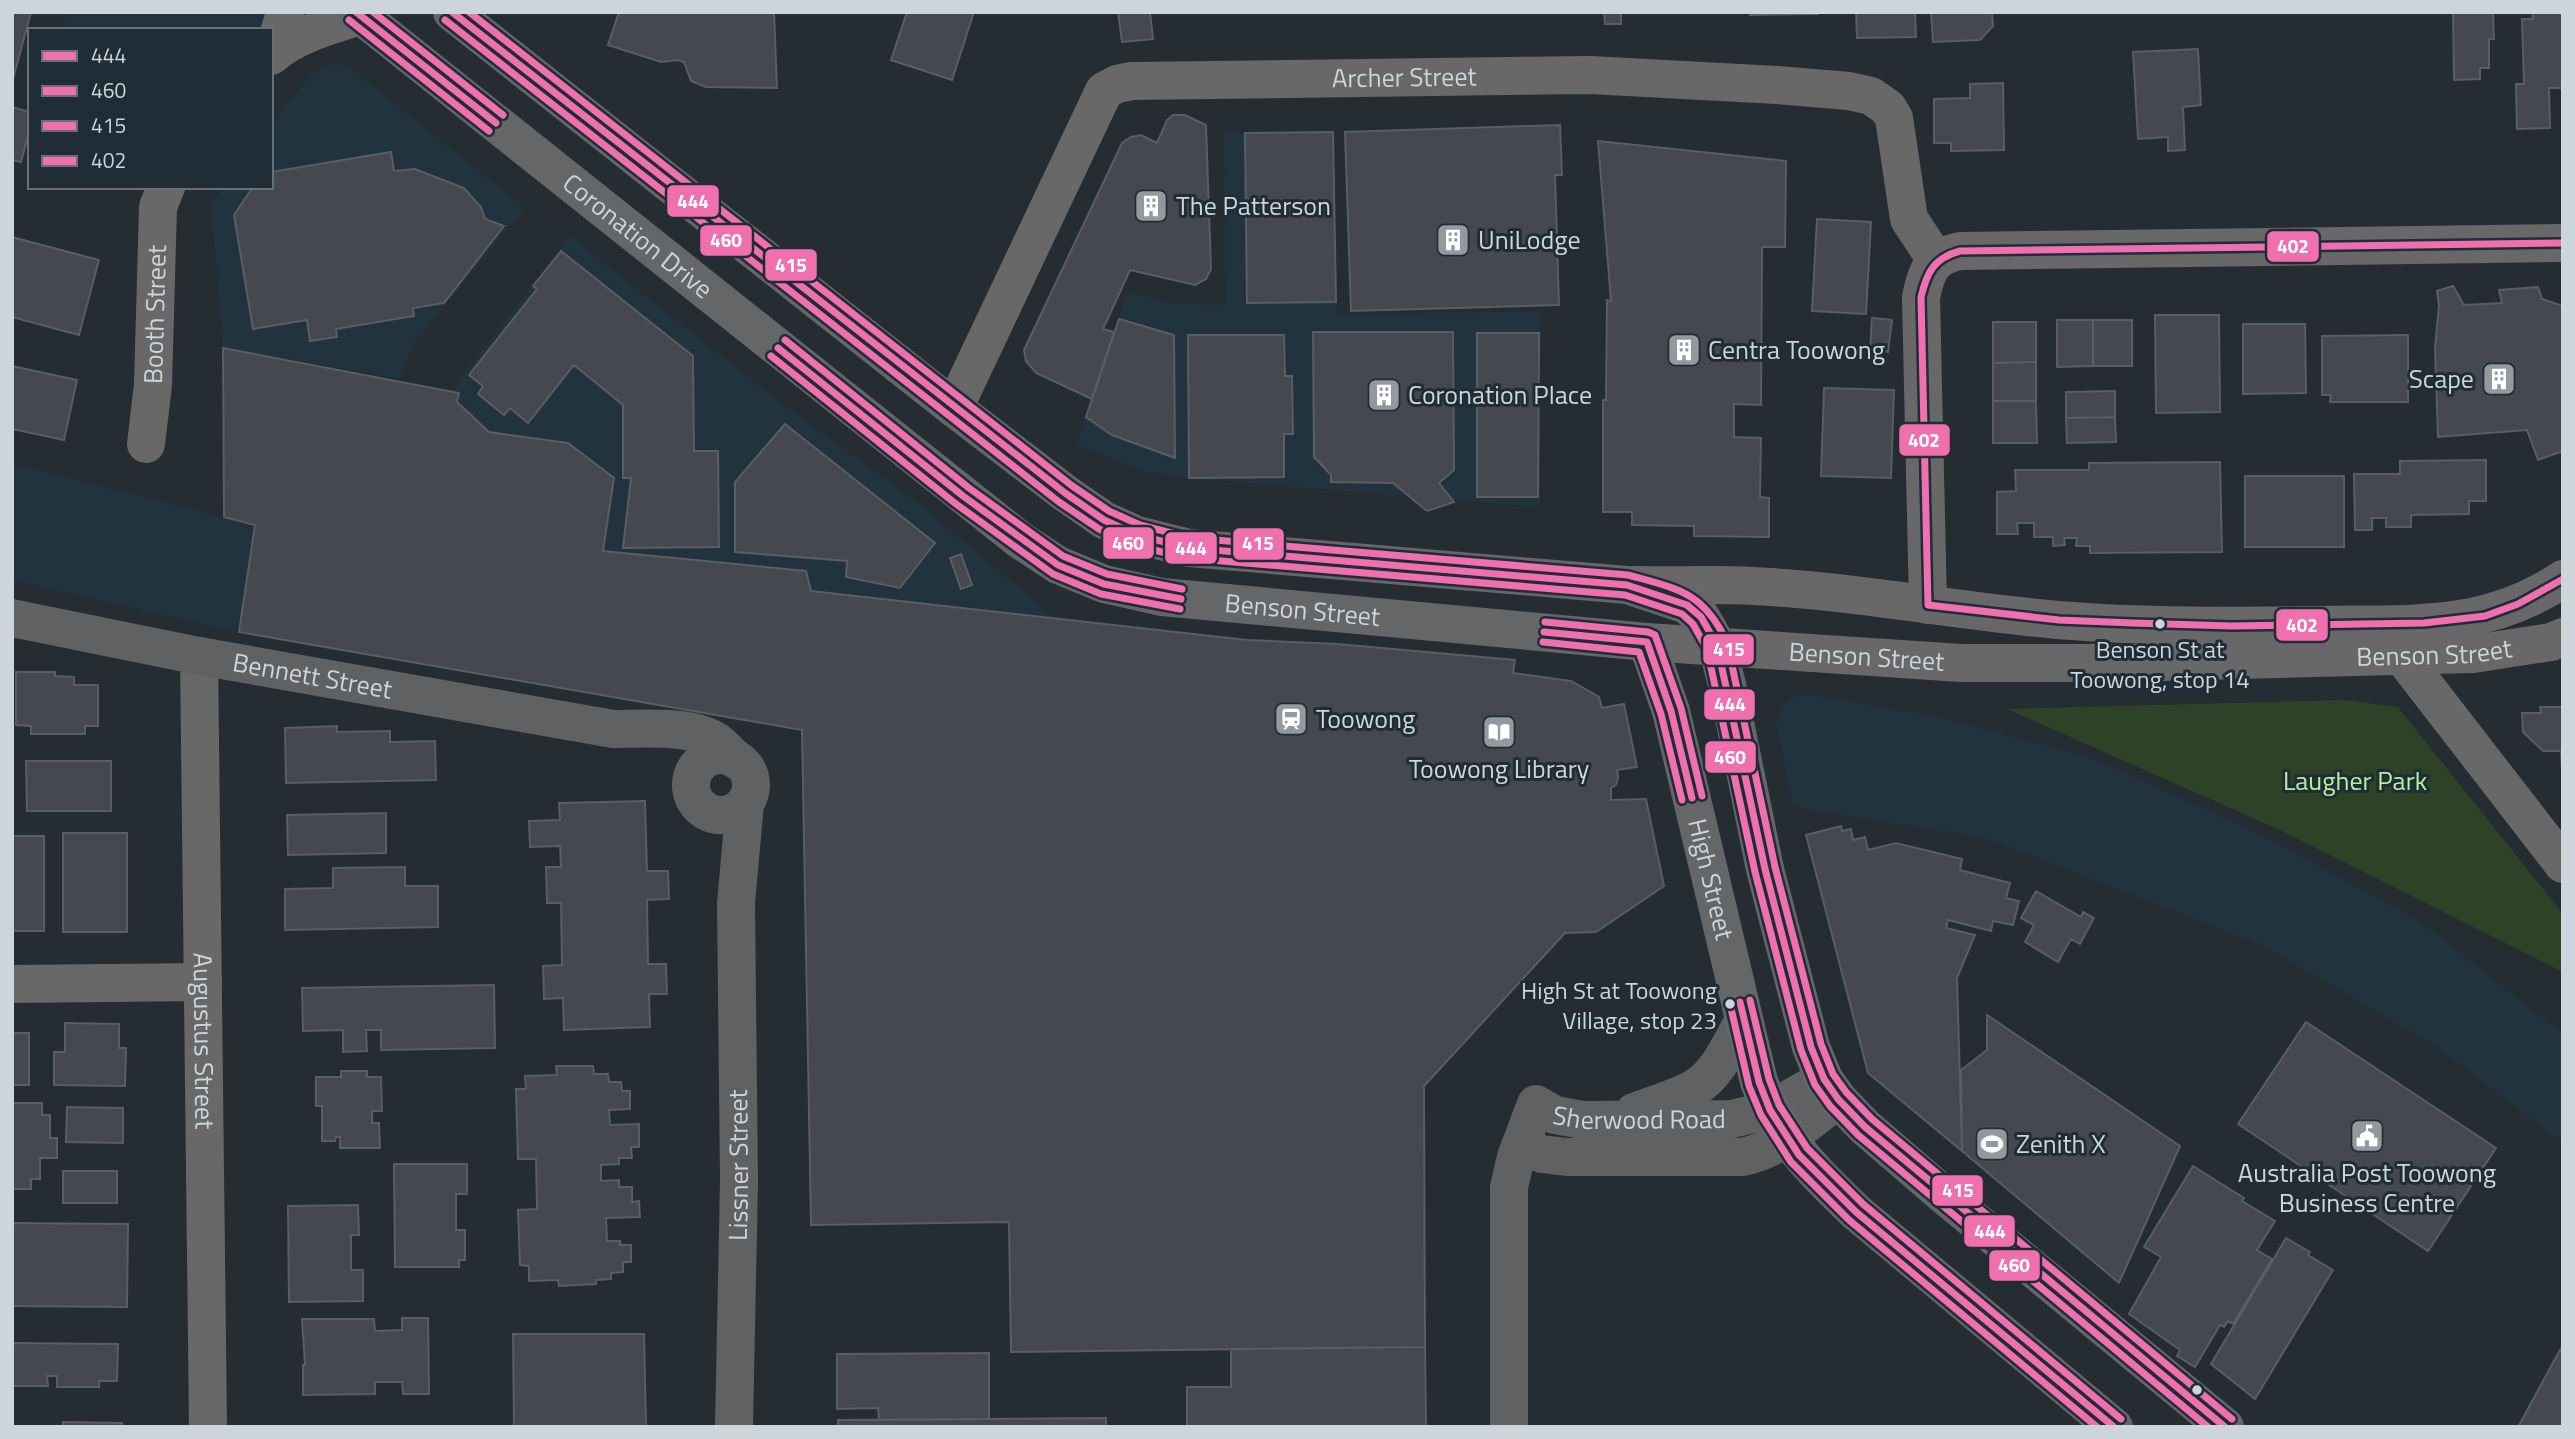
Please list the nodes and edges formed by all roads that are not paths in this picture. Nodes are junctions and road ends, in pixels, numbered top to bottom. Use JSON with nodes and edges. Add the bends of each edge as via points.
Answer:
{"nodes":[{"id":1,"x":285,"y":12,"type":"edge"},
{"id":2,"x":452,"y":12,"type":"edge"},
{"id":3,"x":359,"y":14,"type":"edge"},
{"id":4,"x":273,"y":52,"type":"edge"},
{"id":5,"x":273,"y":54,"type":"edge"},
{"id":6,"x":165,"y":189,"type":"edge"},
{"id":7,"x":2563,"y":243,"type":"edge"},
{"id":8,"x":1936,"y":260,"type":"junction"},
{"id":9,"x":954,"y":408,"type":"junction"},
{"id":10,"x":146,"y":444,"type":"dead end"},
{"id":11,"x":918,"y":461,"type":"joint"},
{"id":12,"x":2563,"y":579,"type":"edge"},
{"id":13,"x":1627,"y":585,"type":"junction"},
{"id":14,"x":1753,"y":586,"type":"junction"},
{"id":15,"x":1928,"y":605,"type":"junction"},
{"id":16,"x":12,"y":618,"type":"edge"},
{"id":17,"x":2378,"y":624,"type":"junction"},
{"id":18,"x":1687,"y":637,"type":"junction"},
{"id":19,"x":2563,"y":637,"type":"edge"},
{"id":20,"x":199,"y":656,"type":"junction"},
{"id":21,"x":2401,"y":656,"type":"junction"},
{"id":22,"x":613,"y":729,"type":"junction"},
{"id":23,"x":736,"y":760,"type":"junction"},
{"id":24,"x":697,"y":798,"type":"junction"},
{"id":25,"x":745,"y":803,"type":"junction"},
{"id":26,"x":2563,"y":864,"type":"edge"},
{"id":27,"x":736,"y":903,"type":"junction"},
{"id":28,"x":203,"y":982,"type":"junction"},
{"id":29,"x":12,"y":984,"type":"edge"},
{"id":30,"x":1744,"y":1020,"type":"junction"},
{"id":31,"x":1831,"y":1089,"type":"junction"},
{"id":32,"x":1609,"y":1121,"type":"junction"},
{"id":33,"x":1778,"y":1124,"type":"junction"},
{"id":34,"x":1520,"y":1146,"type":"junction"},
{"id":35,"x":208,"y":1427,"type":"edge"},
{"id":36,"x":734,"y":1427,"type":"edge"},
{"id":37,"x":1509,"y":1427,"type":"edge"},
{"id":38,"x":2114,"y":1427,"type":"edge"},
{"id":39,"x":2225,"y":1427,"type":"edge"}],
"edges":[{"from":1,"to":4,"type":"street"},
{"from":2,"to":9,"type":"highway"},
{"from":3,"to":5,"type":"street"},
{"from":3,"to":11,"type":"highway","name":"Coronation Drive"},
{"from":6,"to":10,"type":"street","name":"Booth Street","via":[[158,207],[153,385]]},
{"from":7,"to":8,"type":"street","via":[[1971,250]]},
{"from":8,"to":9,"type":"street","name":"Archer Street","via":[[1909,219],[1894,118],[1871,96],[1777,85],[1590,75],[1117,83],[1104,91]]},
{"from":8,"to":15,"type":"street","via":[[1922,297]]},
{"from":9,"to":13,"type":"highway","name":"Benson Street","via":[[1104,520],[1167,544]]},
{"from":11,"to":18,"type":"highway","name":"Benson Street","via":[[1020,540],[1058,565],[1104,584],[1162,597]]},
{"from":12,"to":17,"type":"main road","name":"Benson Street","via":[[2485,616]]},
{"from":13,"to":14,"type":"main road","name":"Benson Street"},
{"from":13,"to":18,"type":"highway","via":[[1687,605]]},
{"from":14,"to":15,"type":"main road","name":"Benson Street"},
{"from":14,"to":18,"type":"main road","via":[[1728,598]]},
{"from":15,"to":17,"type":"main road","name":"Benson Street","via":[[2059,620],[2232,626]]},
{"from":16,"to":20,"type":"street","name":"Bennett Street"},
{"from":17,"to":21,"type":"street"},
{"from":18,"to":21,"type":"main road","name":"Benson Street","via":[[1991,664]]},
{"from":18,"to":30,"type":"highway","name":"High Street","via":[[1671,711]]},
{"from":18,"to":31,"type":"highway","name":"High Street","via":[[1729,693],[1765,869],[1811,1047]]},
{"from":19,"to":21,"type":"main road","name":"Benson Street","via":[[2473,654]]},
{"from":20,"to":22,"type":"street","name":"Bennett Street"},
{"from":20,"to":28,"type":"street","name":"Augustus Street"},
{"from":21,"to":26,"type":"street"},
{"from":22,"to":23,"type":"street","name":"Bennett Street","via":[[692,733],[719,743]]},
{"from":22,"to":24,"type":"street","name":"Bennett Street","via":[[667,759],[683,773]]},
{"from":23,"to":24,"type":"street","via":[[720,756],[705,760],[695,770]]},
{"from":23,"to":25,"type":"street","via":[[750,778]]},
{"from":24,"to":25,"type":"street","via":[[712,814],[727,815]]},
{"from":24,"to":27,"type":"street","name":"Lissner Street","via":[[725,859]]},
{"from":25,"to":27,"type":"street","name":"Lissner Street"},
{"from":27,"to":36,"type":"street","name":"Lissner Street","via":[[739,1212]]},
{"from":28,"to":29,"type":"street"},
{"from":28,"to":35,"type":"street","name":"Augustus Street"},
{"from":30,"to":32,"type":"street","via":[[1716,1068],[1696,1087]]},
{"from":30,"to":33,"type":"highway","name":"High Street","via":[[1759,1082]]},
{"from":31,"to":33,"type":"street","name":"Sherwood Road"},
{"from":31,"to":39,"type":"highway","name":"High Street","via":[[1865,1127],[1945,1196]]},
{"from":32,"to":33,"type":"street","name":"Sherwood Road","via":[[1732,1119]]},
{"from":32,"to":34,"type":"street","name":"Sherwood Road","via":[[1563,1118],[1536,1104]]},
{"from":33,"to":34,"type":"street","name":"Sherwood Road","via":[[1761,1152],[1734,1157],[1567,1157]]},
{"from":33,"to":38,"type":"highway","name":"High Street","via":[[1815,1172],[1856,1212]]},
{"from":34,"to":37,"type":"street","name":"Sherwood Road","via":[[1508,1202]]}]}
